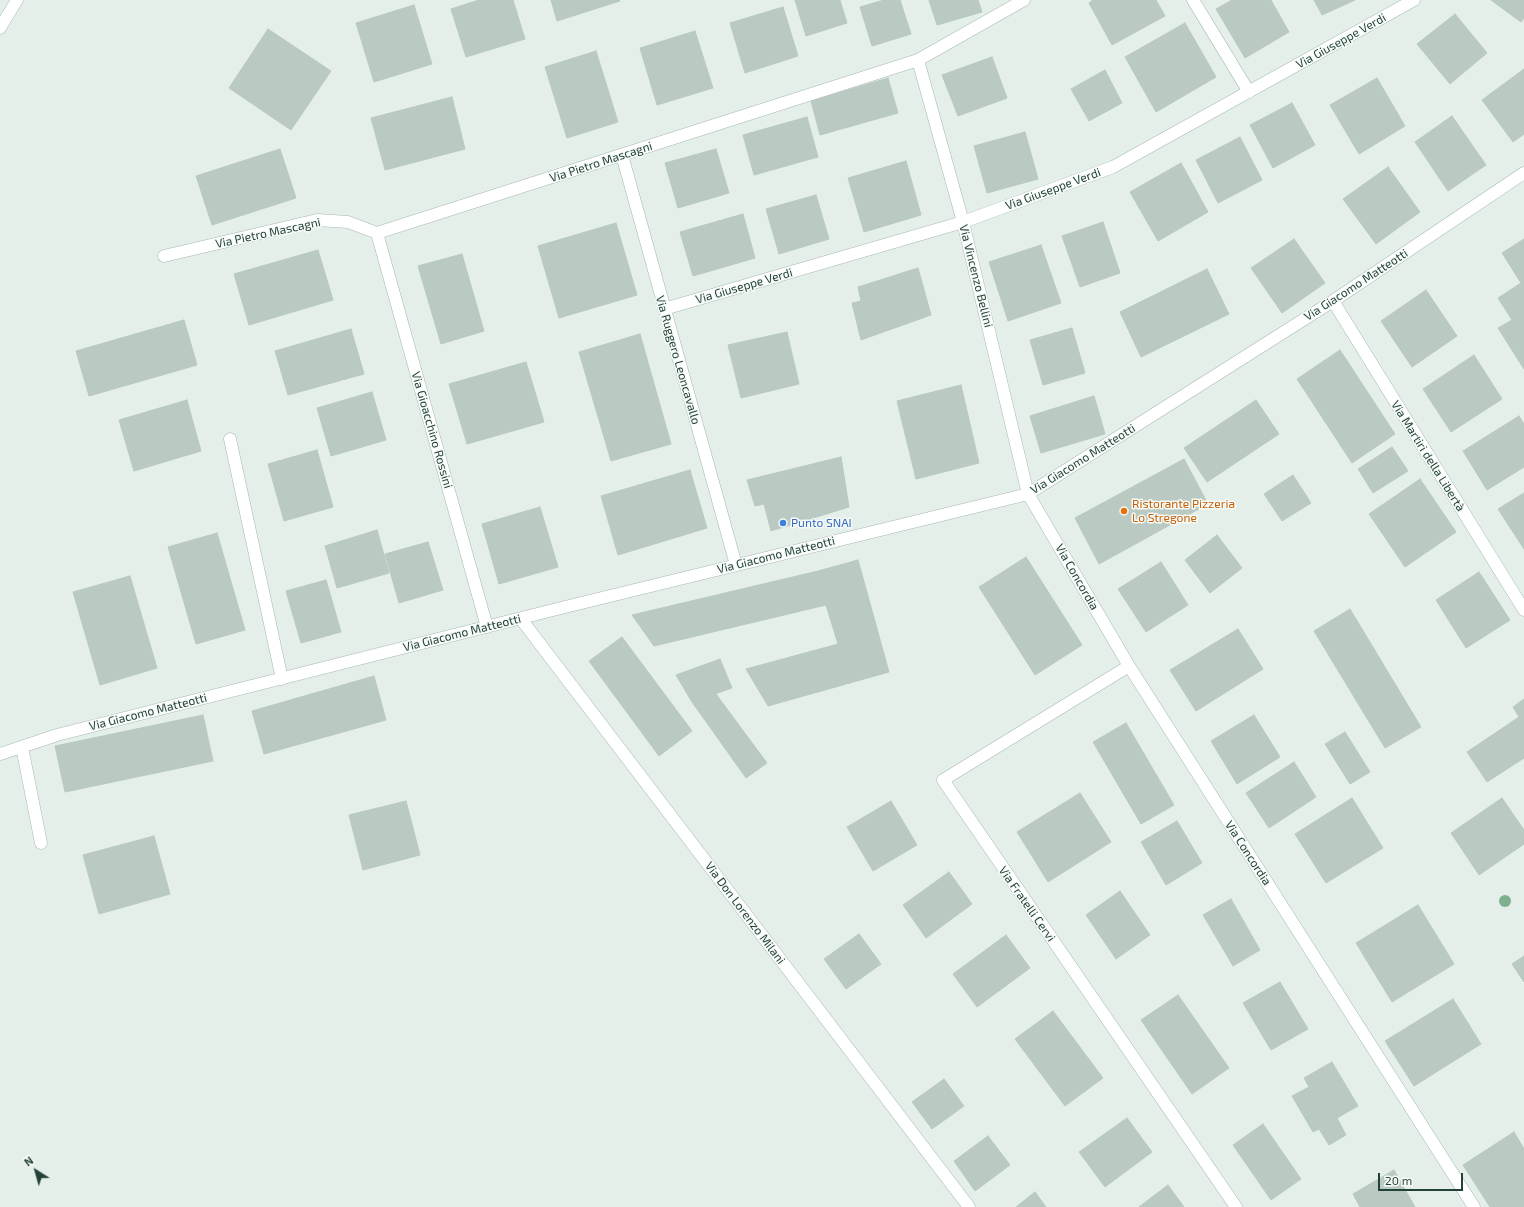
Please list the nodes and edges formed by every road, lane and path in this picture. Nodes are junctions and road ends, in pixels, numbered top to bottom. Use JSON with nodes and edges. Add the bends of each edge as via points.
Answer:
{"nodes":[{"id":1,"x":17,"y":0,"type":"edge"},
{"id":2,"x":1024,"y":0,"type":"edge"},
{"id":3,"x":1193,"y":0,"type":"edge"},
{"id":4,"x":1414,"y":0,"type":"edge"},
{"id":5,"x":0,"y":28,"type":"edge"},
{"id":6,"x":918,"y":60,"type":"junction"},
{"id":7,"x":1249,"y":92,"type":"junction"},
{"id":8,"x":622,"y":155,"type":"junction"},
{"id":9,"x":1524,"y":173,"type":"edge"},
{"id":10,"x":963,"y":222,"type":"junction"},
{"id":11,"x":377,"y":234,"type":"junction"},
{"id":12,"x":164,"y":256,"type":"dead end"},
{"id":13,"x":1333,"y":301,"type":"junction"},
{"id":14,"x":664,"y":309,"type":"junction"},
{"id":15,"x":230,"y":439,"type":"dead end"},
{"id":16,"x":1028,"y":494,"type":"junction"},
{"id":17,"x":736,"y":565,"type":"junction"},
{"id":18,"x":1524,"y":610,"type":"edge"},
{"id":19,"x":521,"y":619,"type":"junction"},
{"id":20,"x":487,"y":627,"type":"junction"},
{"id":21,"x":1129,"y":666,"type":"junction"},
{"id":22,"x":282,"y":679,"type":"junction"},
{"id":23,"x":22,"y":747,"type":"junction"},
{"id":24,"x":0,"y":754,"type":"edge"},
{"id":25,"x":41,"y":843,"type":"dead end"},
{"id":26,"x":969,"y":1207,"type":"edge"},
{"id":27,"x":1236,"y":1207,"type":"edge"},
{"id":28,"x":1474,"y":1207,"type":"edge"}],
"edges":[{"from":1,"to":5,"type":"street"},
{"from":2,"to":6,"type":"street","name":"Via Pietro Mascagni"},
{"from":3,"to":7,"type":"street"},
{"from":4,"to":7,"type":"street","name":"Via Giuseppe Verdi"},
{"from":6,"to":8,"type":"street","name":"Via Pietro Mascagni"},
{"from":6,"to":10,"type":"street","name":"Via Vincenzo Bellini"},
{"from":7,"to":10,"type":"street","name":"Via Giuseppe Verdi","via":[[1113,166]]},
{"from":8,"to":11,"type":"street","name":"Via Pietro Mascagni"},
{"from":8,"to":14,"type":"street","name":"Via Ruggero Leoncavallo"},
{"from":9,"to":13,"type":"street","name":"Via Giacomo Matteotti"},
{"from":10,"to":14,"type":"street","name":"Via Giuseppe Verdi"},
{"from":10,"to":16,"type":"street","name":"Via Vincenzo Bellini"},
{"from":11,"to":12,"type":"street","name":"Via Pietro Mascagni","via":[[348,222],[317,220]]},
{"from":11,"to":20,"type":"street","name":"Via Gioacchino Rossini"},
{"from":13,"to":16,"type":"street","name":"Via Giacomo Matteotti"},
{"from":13,"to":18,"type":"street","name":"Via Martiri della Libertà"},
{"from":14,"to":17,"type":"street","name":"Via Ruggero Leoncavallo"},
{"from":15,"to":22,"type":"street"},
{"from":16,"to":17,"type":"street","name":"Via Giacomo Matteotti"},
{"from":16,"to":21,"type":"street","name":"Via Concordia"},
{"from":17,"to":19,"type":"street","name":"Via Giacomo Matteotti"},
{"from":19,"to":20,"type":"street","name":"Via Giacomo Matteotti"},
{"from":19,"to":26,"type":"street","name":"Via Don Lorenzo Milani"},
{"from":20,"to":22,"type":"street","name":"Via Giacomo Matteotti"},
{"from":21,"to":27,"type":"street","name":"Via Fratelli Cervi","via":[[942,780]]},
{"from":21,"to":28,"type":"street","name":"Via Concordia"},
{"from":22,"to":23,"type":"street","name":"Via Giacomo Matteotti","via":[[57,735]]},
{"from":23,"to":24,"type":"street","name":"Via Giacomo Matteotti"},
{"from":23,"to":25,"type":"street"}]}
